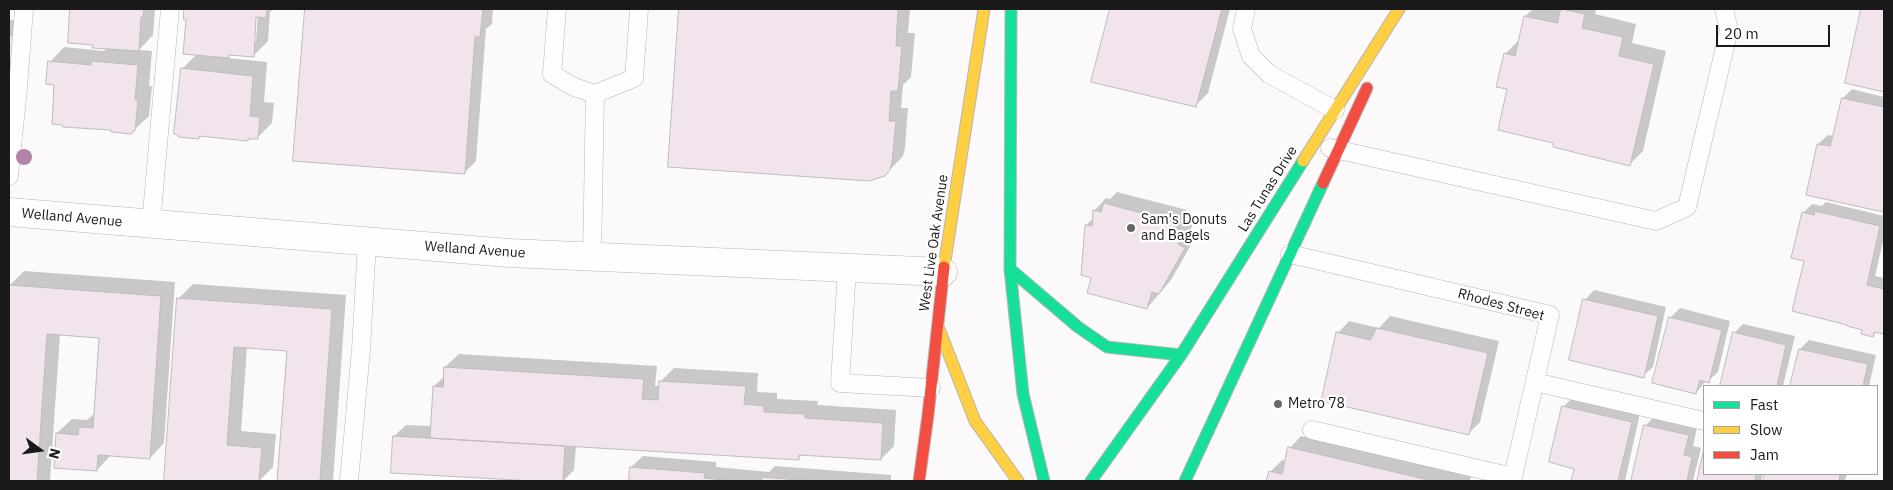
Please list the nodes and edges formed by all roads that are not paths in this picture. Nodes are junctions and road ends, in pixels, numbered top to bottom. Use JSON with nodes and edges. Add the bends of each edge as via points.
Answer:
{"nodes":[{"id":1,"x":24,"y":9,"type":"edge"},
{"id":2,"x":170,"y":9,"type":"edge"},
{"id":3,"x":557,"y":9,"type":"edge"},
{"id":4,"x":639,"y":9,"type":"edge"},
{"id":5,"x":984,"y":9,"type":"edge"},
{"id":6,"x":1011,"y":9,"type":"edge"},
{"id":7,"x":1246,"y":9,"type":"edge"},
{"id":8,"x":1399,"y":9,"type":"edge"},
{"id":9,"x":1403,"y":9,"type":"edge"},
{"id":10,"x":1724,"y":9,"type":"edge"},
{"id":11,"x":595,"y":94,"type":"junction"},
{"id":12,"x":1335,"y":110,"type":"junction"},
{"id":13,"x":1316,"y":142,"type":"junction"},
{"id":14,"x":1338,"y":150,"type":"junction"},
{"id":15,"x":9,"y":176,"type":"edge"},
{"id":16,"x":9,"y":212,"type":"edge"},
{"id":17,"x":151,"y":224,"type":"junction"},
{"id":18,"x":367,"y":242,"type":"junction"},
{"id":19,"x":1290,"y":254,"type":"junction"},
{"id":20,"x":592,"y":257,"type":"junction"},
{"id":21,"x":847,"y":268,"type":"junction"},
{"id":22,"x":1010,"y":269,"type":"junction"},
{"id":23,"x":943,"y":272,"type":"junction"},
{"id":24,"x":938,"y":325,"type":"junction"},
{"id":25,"x":1181,"y":355,"type":"junction"},
{"id":26,"x":1535,"y":382,"type":"junction"},
{"id":27,"x":931,"y":388,"type":"junction"},
{"id":28,"x":1703,"y":421,"type":"edge"},
{"id":29,"x":1312,"y":430,"type":"dead end"},
{"id":30,"x":1513,"y":479,"type":"edge"},
{"id":31,"x":350,"y":481,"type":"edge"},
{"id":32,"x":919,"y":481,"type":"edge"},
{"id":33,"x":1018,"y":481,"type":"edge"},
{"id":34,"x":1044,"y":481,"type":"edge"},
{"id":35,"x":1091,"y":481,"type":"edge"},
{"id":36,"x":1185,"y":481,"type":"edge"}],
"edges":[{"from":1,"to":15,"type":"lane"},
{"from":2,"to":17,"type":"lane"},
{"from":3,"to":11,"type":"lane","via":[[552,74],[574,87]]},
{"from":4,"to":11,"type":"lane","via":[[634,78]]},
{"from":5,"to":23,"type":"main road","name":"West Live Oak Avenue"},
{"from":6,"to":22,"type":"main road"},
{"from":7,"to":12,"type":"lane","via":[[1242,29],[1250,56],[1269,74]]},
{"from":8,"to":12,"type":"main road","name":"Las Tunas Drive"},
{"from":9,"to":14,"type":"main road"},
{"from":10,"to":14,"type":"lane","via":[[1729,30],[1687,207],[1656,221]]},
{"from":11,"to":20,"type":"lane"},
{"from":12,"to":13,"type":"main road","name":"Las Tunas Drive"},
{"from":13,"to":14,"type":"lane"},
{"from":13,"to":25,"type":"main road","name":"Las Tunas Drive"},
{"from":14,"to":19,"type":"main road"},
{"from":16,"to":17,"type":"street","name":"Welland Avenue"},
{"from":17,"to":18,"type":"street","name":"Welland Avenue"},
{"from":18,"to":20,"type":"street","name":"Welland Avenue"},
{"from":18,"to":31,"type":"lane"},
{"from":19,"to":26,"type":"lane","name":"Rhodes Street","via":[[1550,316]]},
{"from":19,"to":36,"type":"main road"},
{"from":20,"to":21,"type":"street","name":"Welland Avenue"},
{"from":21,"to":23,"type":"street","name":"Welland Avenue"},
{"from":21,"to":27,"type":"lane","via":[[840,383]]},
{"from":22,"to":25,"type":"main road","via":[[1078,327],[1107,347]]},
{"from":22,"to":34,"type":"main road","via":[[1023,394]]},
{"from":23,"to":24,"type":"main road","name":"West Live Oak Avenue"},
{"from":24,"to":27,"type":"main road","name":"West Live Oak Avenue"},
{"from":24,"to":33,"type":"main road","via":[[975,421]]},
{"from":25,"to":35,"type":"main road","name":"Las Tunas Drive"},
{"from":26,"to":28,"type":"lane"},
{"from":26,"to":30,"type":"lane","name":"Rhodes Street"},
{"from":27,"to":32,"type":"main road","name":"West Live Oak Avenue"},
{"from":29,"to":30,"type":"lane"}]}
